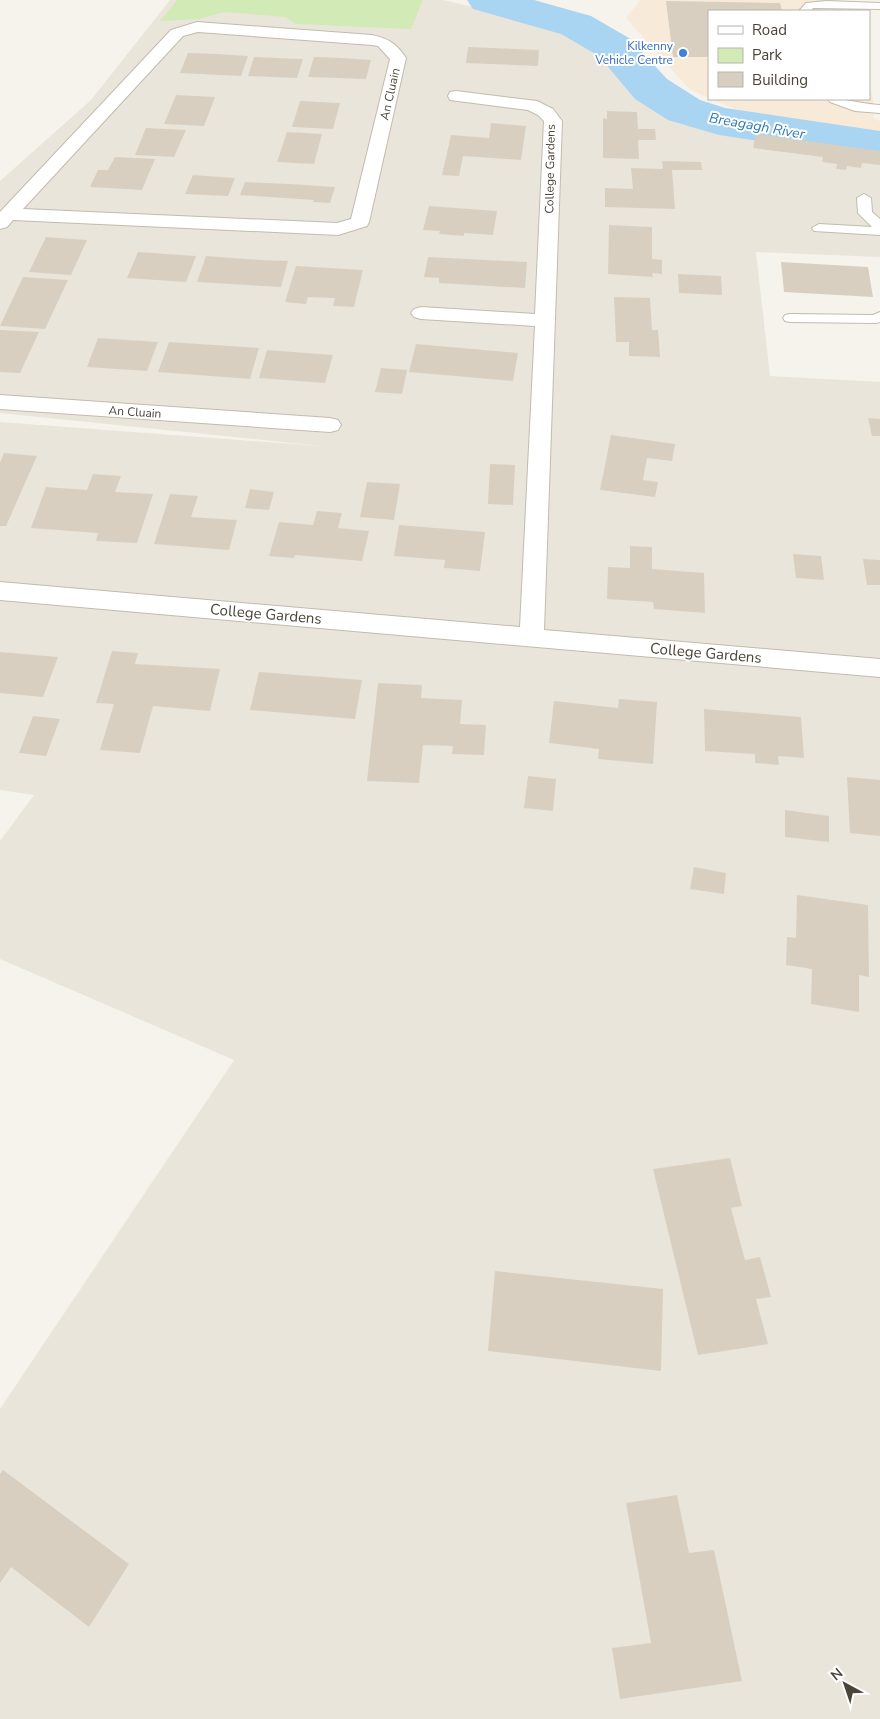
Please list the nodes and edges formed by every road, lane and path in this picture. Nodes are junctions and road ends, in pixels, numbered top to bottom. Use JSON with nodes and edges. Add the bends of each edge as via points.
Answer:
{"nodes":[{"id":1,"x":880,"y":6,"type":"edge"},
{"id":2,"x":805,"y":10,"type":"edge"},
{"id":3,"x":456,"y":96,"type":"dead end"},
{"id":4,"x":836,"y":100,"type":"edge"},
{"id":5,"x":880,"y":109,"type":"edge"},
{"id":6,"x":864,"y":198,"type":"dead end"},
{"id":7,"x":5,"y":218,"type":"edge"},
{"id":8,"x":880,"y":226,"type":"edge"},
{"id":9,"x":819,"y":228,"type":"dead end"},
{"id":10,"x":880,"y":231,"type":"edge"},
{"id":11,"x":421,"y":313,"type":"dead end"},
{"id":12,"x":880,"y":316,"type":"edge"},
{"id":13,"x":790,"y":318,"type":"dead end"},
{"id":14,"x":546,"y":321,"type":"junction"},
{"id":15,"x":0,"y":402,"type":"edge"},
{"id":16,"x":330,"y":425,"type":"dead end"},
{"id":17,"x":0,"y":591,"type":"edge"},
{"id":18,"x":532,"y":638,"type":"junction"},
{"id":19,"x":880,"y":668,"type":"edge"}],
"edges":[{"from":1,"to":2,"type":"lane","via":[[826,4],[810,5]]},
{"from":3,"to":14,"type":"street","name":"College Gardens","via":[[531,105],[542,109],[553,121]]},
{"from":4,"to":5,"type":"lane","via":[[855,107]]},
{"from":6,"to":8,"type":"lane","via":[[865,213]]},
{"from":7,"to":7,"type":"street","name":"An Cluain","via":[[177,33],[197,27],[372,40],[384,43],[398,58],[360,222],[338,230]]},
{"from":9,"to":10,"type":"lane"},
{"from":11,"to":14,"type":"street"},
{"from":12,"to":13,"type":"lane","via":[[876,319]]},
{"from":14,"to":18,"type":"street","name":"College Gardens"},
{"from":15,"to":16,"type":"street","name":"An Cluain"},
{"from":17,"to":18,"type":"street","name":"College Gardens"},
{"from":18,"to":19,"type":"street","name":"College Gardens"}]}
